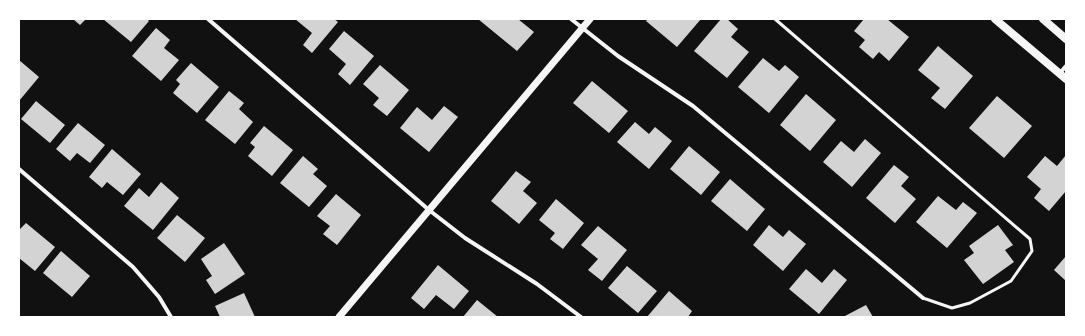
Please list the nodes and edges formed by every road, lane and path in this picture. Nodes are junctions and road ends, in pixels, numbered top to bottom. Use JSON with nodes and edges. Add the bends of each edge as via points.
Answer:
{"nodes":[{"id":1,"x":208,"y":19,"type":"edge"},
{"id":2,"x":571,"y":19,"type":"edge"},
{"id":3,"x":590,"y":19,"type":"edge"},
{"id":4,"x":775,"y":19,"type":"edge"},
{"id":5,"x":995,"y":19,"type":"edge"},
{"id":6,"x":1043,"y":19,"type":"edge"},
{"id":7,"x":582,"y":28,"type":"junction"},
{"id":8,"x":1066,"y":39,"type":"edge"},
{"id":9,"x":1066,"y":66,"type":"edge"},
{"id":10,"x":1059,"y":74,"type":"junction"},
{"id":11,"x":1066,"y":79,"type":"edge"},
{"id":12,"x":19,"y":169,"type":"edge"},
{"id":13,"x":429,"y":210,"type":"junction"},
{"id":14,"x":923,"y":298,"type":"joint"},
{"id":15,"x":171,"y":317,"type":"edge"},
{"id":16,"x":339,"y":317,"type":"edge"},
{"id":17,"x":582,"y":317,"type":"edge"}],
"edges":[{"from":1,"to":13,"type":"street"},
{"from":2,"to":7,"type":"street"},
{"from":3,"to":7,"type":"street"},
{"from":4,"to":14,"type":"lane","via":[[1030,239],[1032,251],[1011,281],[970,303],[952,308]]},
{"from":5,"to":10,"type":"main road"},
{"from":6,"to":8,"type":"main road"},
{"from":7,"to":13,"type":"street"},
{"from":7,"to":14,"type":"street","via":[[618,56],[693,106]]},
{"from":9,"to":10,"type":"street"},
{"from":10,"to":11,"type":"main road"},
{"from":12,"to":15,"type":"street","via":[[133,267],[159,297]]},
{"from":13,"to":16,"type":"street"},
{"from":13,"to":17,"type":"street","via":[[465,238],[537,284]]}]}
